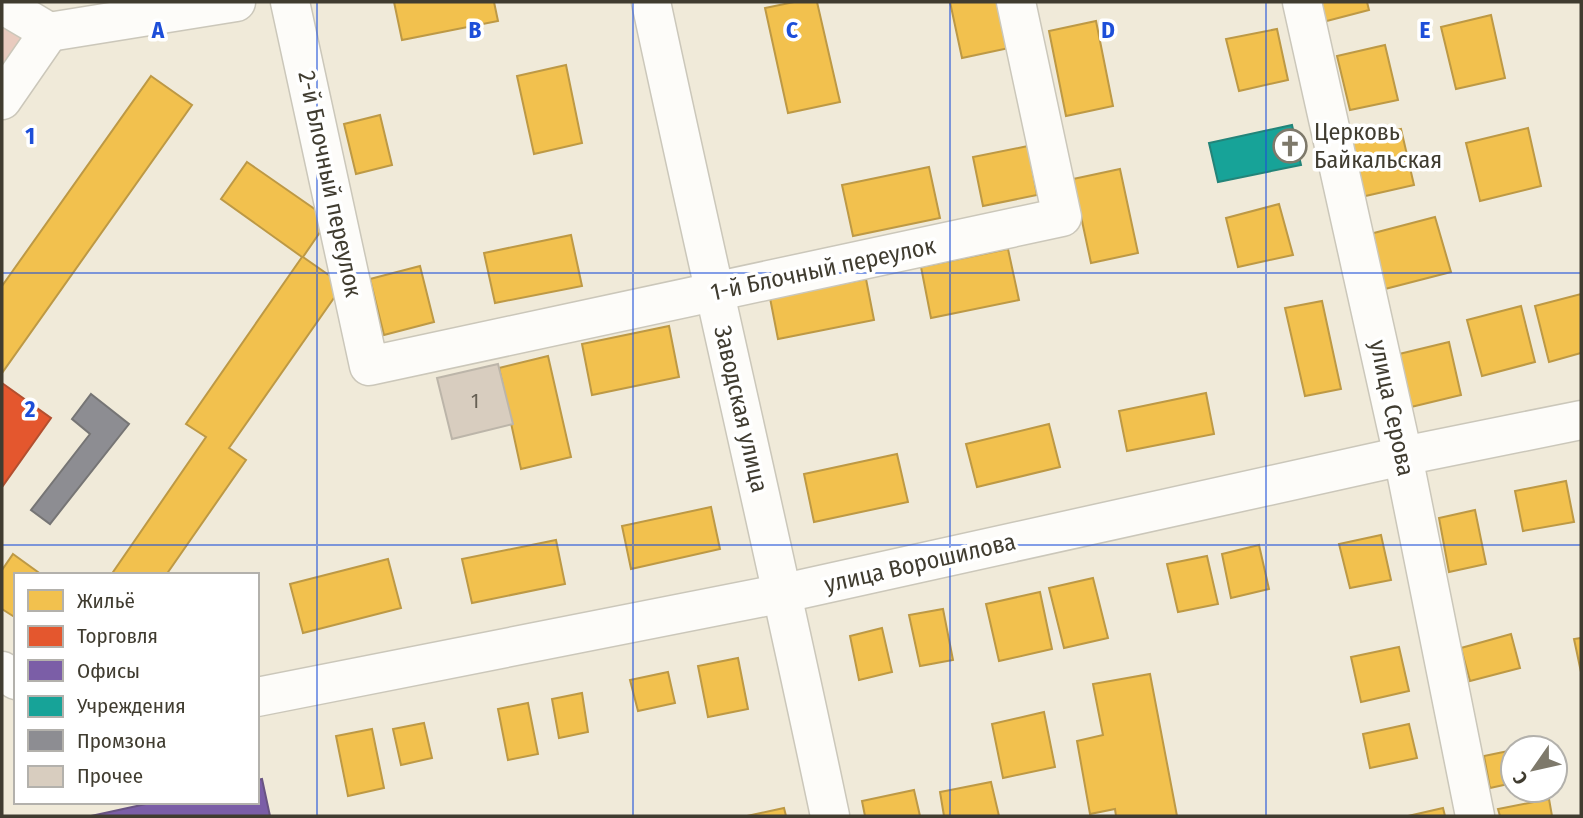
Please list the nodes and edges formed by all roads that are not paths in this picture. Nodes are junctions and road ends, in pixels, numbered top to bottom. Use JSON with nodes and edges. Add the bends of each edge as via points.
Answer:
{"nodes":[{"id":1,"x":236,"y":2,"type":"edge"},
{"id":2,"x":290,"y":2,"type":"edge"},
{"id":3,"x":651,"y":2,"type":"edge"},
{"id":4,"x":1016,"y":2,"type":"edge"},
{"id":5,"x":1301,"y":2,"type":"edge"},
{"id":6,"x":2,"y":4,"type":"edge"},
{"id":7,"x":49,"y":32,"type":"junction"},
{"id":8,"x":2,"y":100,"type":"edge"},
{"id":9,"x":713,"y":293,"type":"junction"},
{"id":10,"x":369,"y":366,"type":"joint"},
{"id":11,"x":1581,"y":420,"type":"edge"},
{"id":12,"x":1403,"y":456,"type":"junction"},
{"id":13,"x":784,"y":593,"type":"junction"},
{"id":14,"x":259,"y":697,"type":"edge"},
{"id":15,"x":830,"y":816,"type":"edge"},
{"id":16,"x":1475,"y":816,"type":"edge"}],
"edges":[{"from":1,"to":7,"type":"street"},
{"from":2,"to":10,"type":"street","name":"2-й Блочный переулок"},
{"from":3,"to":9,"type":"street","name":"Заводская улица"},
{"from":4,"to":9,"type":"street","name":"1-й Блочный переулок","via":[[1062,218]]},
{"from":5,"to":12,"type":"street","name":"улица Серова"},
{"from":6,"to":7,"type":"street"},
{"from":7,"to":8,"type":"street"},
{"from":9,"to":10,"type":"street","name":"1-й Блочный переулок"},
{"from":9,"to":13,"type":"street","name":"Заводская улица"},
{"from":11,"to":12,"type":"street","name":"улица Ворошилова"},
{"from":12,"to":13,"type":"street","name":"улица Ворошилова"},
{"from":12,"to":16,"type":"street","name":"улица Серова"},
{"from":13,"to":14,"type":"street","name":"улица Ворошилова"},
{"from":13,"to":15,"type":"street","name":"Заводская улица"}]}
